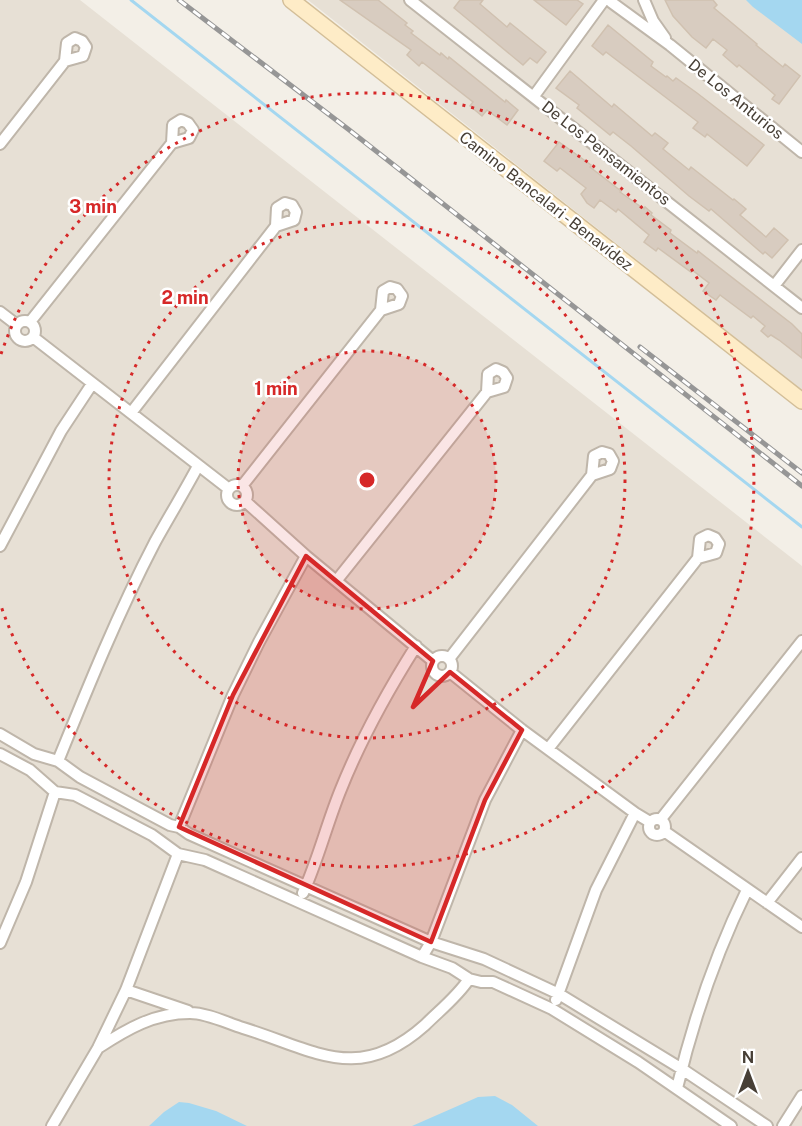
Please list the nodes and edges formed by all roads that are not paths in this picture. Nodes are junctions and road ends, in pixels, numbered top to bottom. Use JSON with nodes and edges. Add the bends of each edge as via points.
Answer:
{"nodes":[{"id":1,"x":291,"y":0,"type":"edge"},
{"id":2,"x":410,"y":0,"type":"edge"},
{"id":3,"x":626,"y":0,"type":"edge"},
{"id":4,"x":644,"y":0,"type":"edge"},
{"id":5,"x":607,"y":1,"type":"edge"},
{"id":6,"x":670,"y":45,"type":"junction"},
{"id":7,"x":65,"y":61,"type":"dead end"},
{"id":8,"x":534,"y":96,"type":"junction"},
{"id":9,"x":172,"y":143,"type":"dead end"},
{"id":10,"x":0,"y":144,"type":"edge"},
{"id":11,"x":802,"y":152,"type":"edge"},
{"id":12,"x":276,"y":226,"type":"dead end"},
{"id":13,"x":802,"y":250,"type":"edge"},
{"id":14,"x":774,"y":286,"type":"junction"},
{"id":15,"x":802,"y":308,"type":"edge"},
{"id":16,"x":381,"y":310,"type":"dead end"},
{"id":17,"x":0,"y":312,"type":"edge"},
{"id":18,"x":30,"y":322,"type":"junction"},
{"id":19,"x":17,"y":325,"type":"junction"},
{"id":20,"x":33,"y":337,"type":"junction"},
{"id":21,"x":92,"y":384,"type":"junction"},
{"id":22,"x":487,"y":392,"type":"dead end"},
{"id":23,"x":802,"y":401,"type":"edge"},
{"id":24,"x":131,"y":413,"type":"junction"},
{"id":25,"x":198,"y":466,"type":"junction"},
{"id":26,"x":592,"y":475,"type":"dead end"},
{"id":27,"x":242,"y":486,"type":"junction"},
{"id":28,"x":229,"y":489,"type":"junction"},
{"id":29,"x":245,"y":501,"type":"junction"},
{"id":30,"x":0,"y":546,"type":"edge"},
{"id":31,"x":306,"y":556,"type":"junction"},
{"id":32,"x":698,"y":558,"type":"dead end"},
{"id":33,"x":337,"y":580,"type":"junction"},
{"id":34,"x":802,"y":641,"type":"edge"},
{"id":35,"x":416,"y":646,"type":"junction"},
{"id":36,"x":449,"y":659,"type":"junction"},
{"id":37,"x":433,"y":661,"type":"junction"},
{"id":38,"x":450,"y":672,"type":"junction"},
{"id":39,"x":522,"y":730,"type":"junction"},
{"id":40,"x":0,"y":734,"type":"edge"},
{"id":41,"x":548,"y":749,"type":"junction"},
{"id":42,"x":0,"y":754,"type":"edge"},
{"id":43,"x":47,"y":758,"type":"junction"},
{"id":44,"x":58,"y":761,"type":"junction"},
{"id":45,"x":75,"y":773,"type":"junction"},
{"id":46,"x":40,"y":777,"type":"junction"},
{"id":47,"x":60,"y":793,"type":"junction"},
{"id":48,"x":635,"y":813,"type":"junction"},
{"id":49,"x":656,"y":821,"type":"junction"},
{"id":50,"x":175,"y":826,"type":"junction"},
{"id":51,"x":189,"y":834,"type":"junction"},
{"id":52,"x":162,"y":840,"type":"junction"},
{"id":53,"x":183,"y":855,"type":"junction"},
{"id":54,"x":802,"y":858,"type":"edge"},
{"id":55,"x":305,"y":887,"type":"junction"},
{"id":56,"x":747,"y":890,"type":"junction"},
{"id":57,"x":299,"y":901,"type":"junction"},
{"id":58,"x":767,"y":903,"type":"junction"},
{"id":59,"x":802,"y":927,"type":"edge"},
{"id":60,"x":431,"y":942,"type":"junction"},
{"id":61,"x":0,"y":943,"type":"edge"},
{"id":62,"x":469,"y":955,"type":"junction"},
{"id":63,"x":422,"y":957,"type":"junction"},
{"id":64,"x":498,"y":965,"type":"junction"},
{"id":65,"x":465,"y":976,"type":"junction"},
{"id":66,"x":493,"y":982,"type":"junction"},
{"id":67,"x":126,"y":990,"type":"junction"},
{"id":68,"x":559,"y":994,"type":"junction"},
{"id":69,"x":552,"y":1009,"type":"junction"},
{"id":70,"x":194,"y":1013,"type":"junction"},
{"id":71,"x":98,"y":1048,"type":"junction"},
{"id":72,"x":682,"y":1069,"type":"junction"},
{"id":73,"x":677,"y":1088,"type":"junction"},
{"id":74,"x":802,"y":1096,"type":"edge"},
{"id":75,"x":52,"y":1126,"type":"edge"},
{"id":76,"x":731,"y":1126,"type":"edge"},
{"id":77,"x":767,"y":1126,"type":"edge"},
{"id":78,"x":783,"y":1126,"type":"edge"}],
"edges":[{"from":1,"to":23,"type":"main road","name":"Camino Bancalari - Benavídez"},
{"from":2,"to":8,"type":"street","name":"De Los Pensamientos"},
{"from":3,"to":5,"type":"street"},
{"from":4,"to":6,"type":"street"},
{"from":5,"to":6,"type":"street"},
{"from":5,"to":8,"type":"street"},
{"from":6,"to":11,"type":"street","name":"De Los Anturios"},
{"from":7,"to":10,"type":"street"},
{"from":8,"to":14,"type":"street","name":"De Los Pensamientos"},
{"from":9,"to":18,"type":"street"},
{"from":12,"to":24,"type":"street"},
{"from":13,"to":14,"type":"street"},
{"from":14,"to":15,"type":"street","name":"De Los Pensamientos"},
{"from":16,"to":27,"type":"street"},
{"from":17,"to":19,"type":"street"},
{"from":18,"to":19,"type":"street"},
{"from":18,"to":20,"type":"street","via":[[35,329]]},
{"from":19,"to":20,"type":"street","via":[[19,339]]},
{"from":20,"to":21,"type":"street"},
{"from":21,"to":24,"type":"street"},
{"from":21,"to":30,"type":"street"},
{"from":22,"to":33,"type":"street"},
{"from":24,"to":25,"type":"street"},
{"from":25,"to":28,"type":"street"},
{"from":25,"to":44,"type":"street","via":[[119,616]]},
{"from":26,"to":36,"type":"street"},
{"from":27,"to":28,"type":"street"},
{"from":27,"to":29,"type":"street","via":[[247,493]]},
{"from":28,"to":29,"type":"street","via":[[231,503]]},
{"from":29,"to":31,"type":"street"},
{"from":31,"to":33,"type":"street"},
{"from":31,"to":50,"type":"street","via":[[233,695]]},
{"from":32,"to":41,"type":"street"},
{"from":33,"to":35,"type":"street"},
{"from":34,"to":49,"type":"street"},
{"from":35,"to":37,"type":"street"},
{"from":35,"to":55,"type":"street","via":[[355,755]]},
{"from":36,"to":37,"type":"street","via":[[440,656]]},
{"from":36,"to":38,"type":"street"},
{"from":37,"to":38,"type":"street","via":[[435,674]]},
{"from":38,"to":39,"type":"street"},
{"from":39,"to":41,"type":"street"},
{"from":39,"to":60,"type":"street","via":[[484,800]]},
{"from":40,"to":43,"type":"street"},
{"from":41,"to":48,"type":"street"},
{"from":42,"to":46,"type":"street"},
{"from":43,"to":44,"type":"street"},
{"from":43,"to":46,"type":"street"},
{"from":44,"to":45,"type":"street"},
{"from":45,"to":47,"type":"street","via":[[70,789]]},
{"from":45,"to":50,"type":"street"},
{"from":46,"to":47,"type":"street"},
{"from":47,"to":52,"type":"street","via":[[75,795]]},
{"from":47,"to":61,"type":"street"},
{"from":48,"to":49,"type":"street"},
{"from":48,"to":68,"type":"street","via":[[596,890]]},
{"from":49,"to":56,"type":"street","via":[[650,829],[652,833],[664,831]]},
{"from":50,"to":51,"type":"street"},
{"from":50,"to":52,"type":"street","via":[[163,830]]},
{"from":51,"to":53,"type":"street","via":[[191,850]]},
{"from":51,"to":55,"type":"street"},
{"from":52,"to":53,"type":"street"},
{"from":53,"to":57,"type":"street","via":[[205,860]]},
{"from":53,"to":67,"type":"street"},
{"from":54,"to":58,"type":"street"},
{"from":55,"to":57,"type":"street"},
{"from":55,"to":60,"type":"street"},
{"from":56,"to":58,"type":"street"},
{"from":56,"to":72,"type":"street","via":[[699,1005]]},
{"from":57,"to":63,"type":"street"},
{"from":58,"to":59,"type":"street"},
{"from":60,"to":62,"type":"street"},
{"from":60,"to":63,"type":"street"},
{"from":62,"to":64,"type":"street"},
{"from":62,"to":65,"type":"street","via":[[464,960]]},
{"from":63,"to":65,"type":"street"},
{"from":64,"to":66,"type":"street"},
{"from":64,"to":68,"type":"street"},
{"from":65,"to":66,"type":"street"},
{"from":65,"to":70,"type":"street","via":[[462,989],[400,1045],[358,1059],[324,1056]]},
{"from":66,"to":69,"type":"street"},
{"from":67,"to":70,"type":"street"},
{"from":67,"to":71,"type":"street"},
{"from":68,"to":69,"type":"street"},
{"from":68,"to":72,"type":"street"},
{"from":69,"to":73,"type":"street"},
{"from":70,"to":71,"type":"street","via":[[168,1014],[149,1020]]},
{"from":71,"to":75,"type":"street"},
{"from":72,"to":73,"type":"street"},
{"from":72,"to":77,"type":"street"},
{"from":73,"to":76,"type":"street"},
{"from":74,"to":78,"type":"street"}]}
